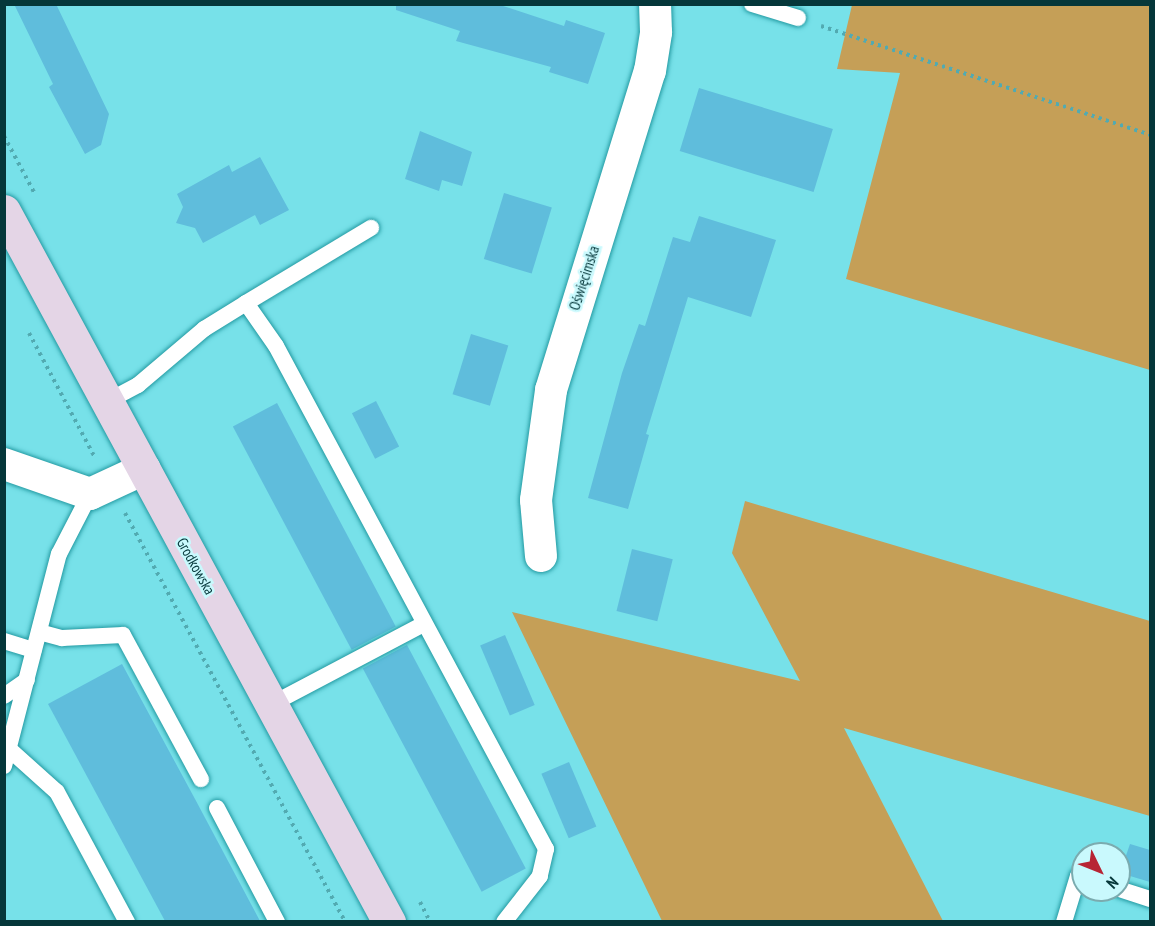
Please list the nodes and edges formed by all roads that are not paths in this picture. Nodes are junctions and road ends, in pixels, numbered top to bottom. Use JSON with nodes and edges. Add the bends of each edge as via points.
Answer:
{"nodes":[{"id":1,"x":655,"y":4,"type":"edge"},
{"id":2,"x":752,"y":4,"type":"edge"},
{"id":3,"x":798,"y":18,"type":"road end"},
{"id":4,"x":4,"y":211,"type":"edge"},
{"id":5,"x":371,"y":228,"type":"dead end"},
{"id":6,"x":246,"y":303,"type":"junction"},
{"id":7,"x":108,"y":401,"type":"junction"},
{"id":8,"x":4,"y":464,"type":"edge"},
{"id":9,"x":144,"y":469,"type":"junction"},
{"id":10,"x":100,"y":490,"type":"junction"},
{"id":11,"x":541,"y":556,"type":"dead end"},
{"id":12,"x":424,"y":624,"type":"junction"},
{"id":13,"x":39,"y":632,"type":"junction"},
{"id":14,"x":4,"y":641,"type":"edge"},
{"id":15,"x":34,"y":650,"type":"junction"},
{"id":16,"x":27,"y":680,"type":"junction"},
{"id":17,"x":4,"y":696,"type":"edge"},
{"id":18,"x":272,"y":704,"type":"junction"},
{"id":19,"x":9,"y":749,"type":"junction"},
{"id":20,"x":4,"y":766,"type":"edge"},
{"id":21,"x":201,"y":779,"type":"dead end"},
{"id":22,"x":217,"y":808,"type":"dead end"},
{"id":23,"x":1131,"y":893,"type":"edge"},
{"id":24,"x":1071,"y":898,"type":"edge"},
{"id":25,"x":1150,"y":899,"type":"edge"},
{"id":26,"x":127,"y":921,"type":"edge"},
{"id":27,"x":277,"y":921,"type":"edge"},
{"id":28,"x":389,"y":921,"type":"edge"},
{"id":29,"x":504,"y":921,"type":"edge"},
{"id":30,"x":1064,"y":921,"type":"edge"}],
"edges":[{"from":1,"to":11,"type":"street","name":"Oświęcimska","via":[[656,32],[650,70],[551,390],[536,500]]},
{"from":2,"to":3,"type":"lane"},
{"from":4,"to":7,"type":"main road","name":"Grodkowska"},
{"from":5,"to":6,"type":"lane"},
{"from":6,"to":7,"type":"lane","via":[[204,328],[138,385]]},
{"from":6,"to":12,"type":"lane","via":[[276,346]]},
{"from":7,"to":9,"type":"main road","name":"Grodkowska"},
{"from":8,"to":10,"type":"street"},
{"from":9,"to":10,"type":"street"},
{"from":9,"to":18,"type":"main road","name":"Grodkowska"},
{"from":10,"to":13,"type":"lane","via":[[59,554]]},
{"from":12,"to":18,"type":"lane"},
{"from":12,"to":29,"type":"lane","via":[[546,849],[540,876]]},
{"from":13,"to":15,"type":"lane"},
{"from":13,"to":21,"type":"lane","via":[[62,638],[123,635]]},
{"from":14,"to":15,"type":"lane"},
{"from":15,"to":16,"type":"lane"},
{"from":16,"to":17,"type":"lane"},
{"from":16,"to":19,"type":"lane"},
{"from":18,"to":28,"type":"main road","name":"Grodkowska"},
{"from":19,"to":20,"type":"lane"},
{"from":19,"to":26,"type":"lane","via":[[57,792]]},
{"from":22,"to":27,"type":"lane"},
{"from":23,"to":25,"type":"lane"},
{"from":24,"to":30,"type":"lane"}]}
